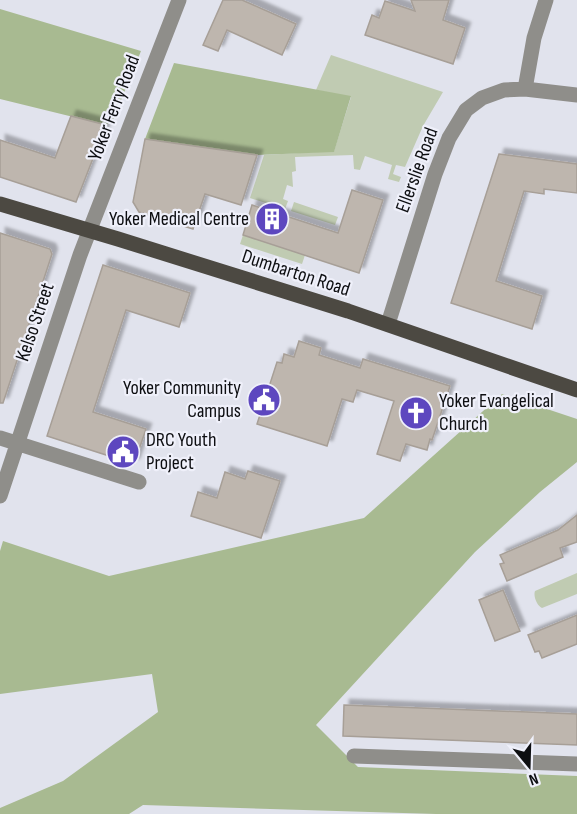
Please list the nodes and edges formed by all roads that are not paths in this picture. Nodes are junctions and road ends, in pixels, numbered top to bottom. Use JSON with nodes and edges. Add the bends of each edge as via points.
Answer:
{"nodes":[{"id":1,"x":179,"y":0,"type":"edge"},
{"id":2,"x":546,"y":0,"type":"edge"},
{"id":3,"x":525,"y":89,"type":"junction"},
{"id":4,"x":577,"y":95,"type":"edge"},
{"id":5,"x":0,"y":204,"type":"edge"},
{"id":6,"x":89,"y":231,"type":"junction"},
{"id":7,"x":388,"y":324,"type":"junction"},
{"id":8,"x":577,"y":390,"type":"edge"},
{"id":9,"x":0,"y":438,"type":"edge"},
{"id":10,"x":17,"y":443,"type":"junction"},
{"id":11,"x":139,"y":482,"type":"dead end"},
{"id":12,"x":0,"y":496,"type":"edge"},
{"id":13,"x":354,"y":756,"type":"dead end"},
{"id":14,"x":577,"y":765,"type":"edge"}],
"edges":[{"from":1,"to":6,"type":"street","name":"Yoker Ferry Road"},
{"from":2,"to":3,"type":"street"},
{"from":3,"to":4,"type":"street","name":"Ellerslie Road"},
{"from":3,"to":7,"type":"street","name":"Ellerslie Road","via":[[491,93],[460,118],[435,174]]},
{"from":5,"to":6,"type":"main road","name":"Dumbarton Road"},
{"from":6,"to":7,"type":"main road","name":"Dumbarton Road"},
{"from":6,"to":10,"type":"street","name":"Kelso Street"},
{"from":7,"to":8,"type":"main road","name":"Dumbarton Road"},
{"from":9,"to":10,"type":"street"},
{"from":10,"to":11,"type":"street"},
{"from":10,"to":12,"type":"street","name":"Kelso Street"},
{"from":13,"to":14,"type":"street"}]}
